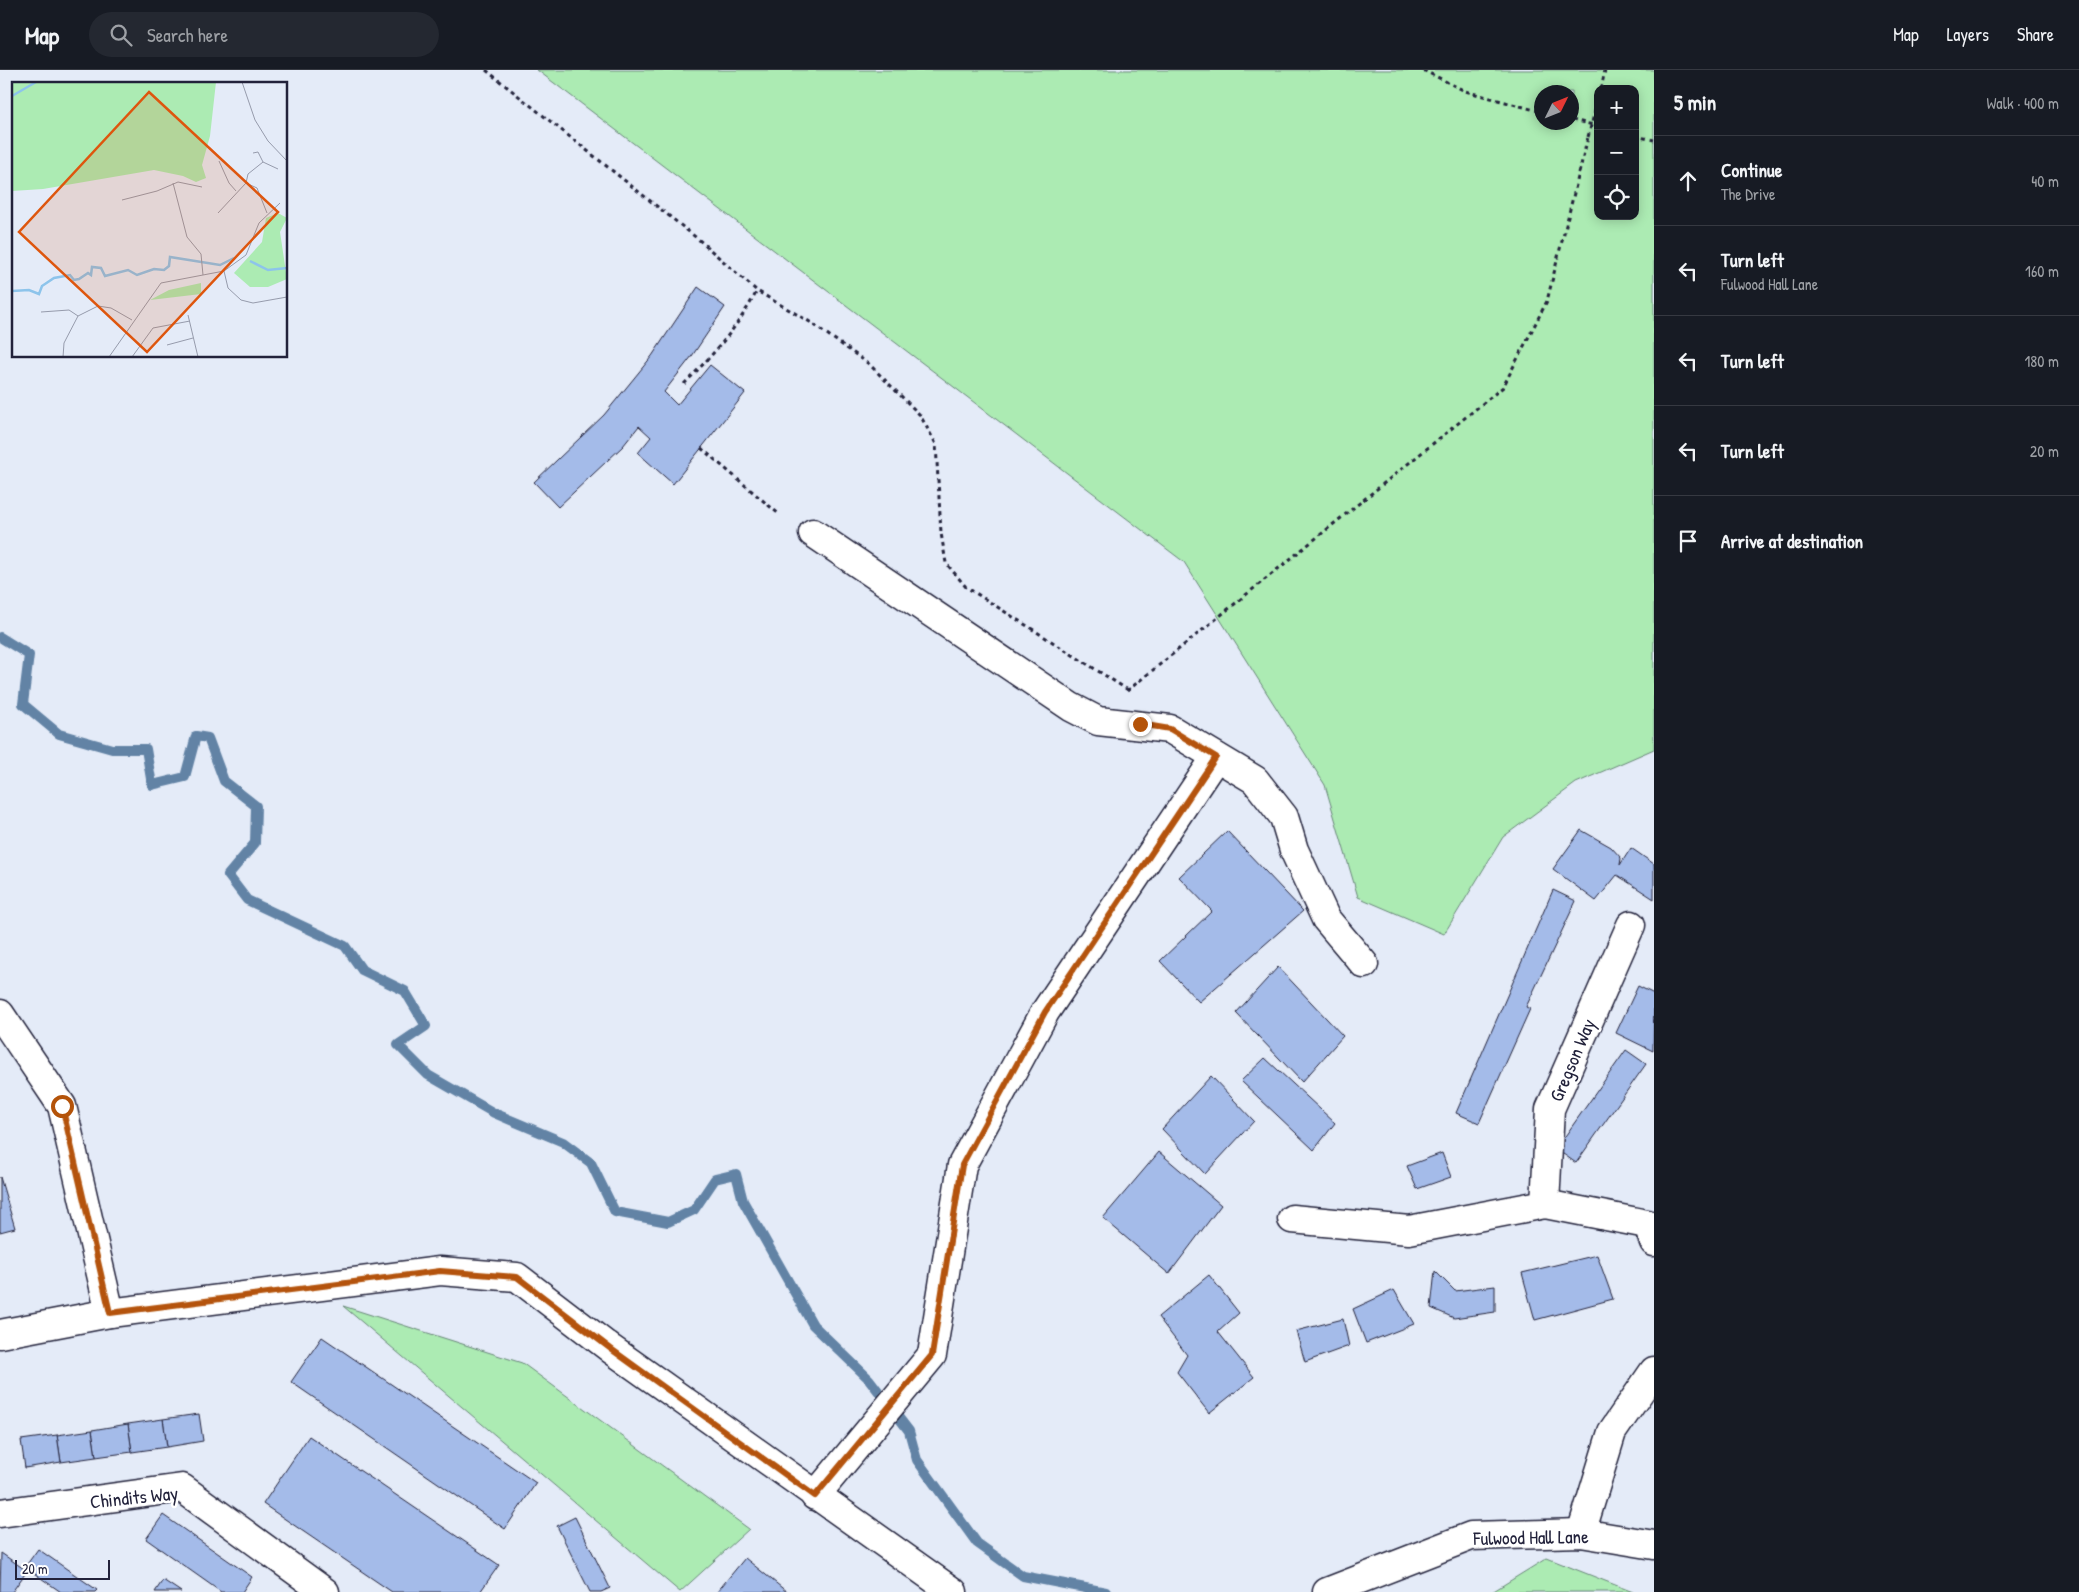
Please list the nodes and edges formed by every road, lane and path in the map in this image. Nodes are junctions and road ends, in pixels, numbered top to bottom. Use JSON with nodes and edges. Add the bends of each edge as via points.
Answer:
{"nodes":[{"id":1,"x":486,"y":70,"type":"edge"},
{"id":2,"x":1423,"y":70,"type":"edge"},
{"id":3,"x":1605,"y":70,"type":"edge"},
{"id":4,"x":1602,"y":85,"type":"edge"},
{"id":5,"x":1534,"y":110,"type":"edge"},
{"id":6,"x":1594,"y":115,"type":"edge"},
{"id":7,"x":1579,"y":122,"type":"edge"},
{"id":8,"x":1594,"y":125,"type":"edge"},
{"id":9,"x":1639,"y":137,"type":"edge"},
{"id":10,"x":1654,"y":140,"type":"edge"},
{"id":11,"x":757,"y":291,"type":"junction"},
{"id":12,"x":684,"y":384,"type":"dead end"},
{"id":13,"x":701,"y":448,"type":"dead end"},
{"id":14,"x":780,"y":515,"type":"dead end"},
{"id":15,"x":813,"y":533,"type":"dead end"},
{"id":16,"x":1128,"y":690,"type":"junction"},
{"id":17,"x":1114,"y":722,"type":"junction"},
{"id":18,"x":1216,"y":757,"type":"junction"},
{"id":19,"x":1631,"y":925,"type":"dead end"},
{"id":20,"x":1364,"y":964,"type":"dead end"},
{"id":21,"x":0,"y":1014,"type":"edge"},
{"id":22,"x":1545,"y":1204,"type":"junction"},
{"id":23,"x":1292,"y":1219,"type":"dead end"},
{"id":24,"x":1652,"y":1229,"type":"edge"},
{"id":25,"x":110,"y":1313,"type":"junction"},
{"id":26,"x":0,"y":1334,"type":"edge"},
{"id":27,"x":1654,"y":1370,"type":"edge"},
{"id":28,"x":815,"y":1496,"type":"junction"},
{"id":29,"x":0,"y":1513,"type":"edge"},
{"id":30,"x":1581,"y":1533,"type":"junction"},
{"id":31,"x":1654,"y":1545,"type":"edge"},
{"id":32,"x":325,"y":1592,"type":"edge"},
{"id":33,"x":953,"y":1592,"type":"edge"},
{"id":34,"x":1327,"y":1592,"type":"edge"}],
"edges":[{"from":1,"to":11,"type":"path"},
{"from":2,"to":5,"type":"path","via":[[1465,91]]},
{"from":3,"to":4,"type":"path"},
{"from":6,"to":16,"type":"path","bridge":true,"via":[[1546,301],[1503,387]]},
{"from":7,"to":8,"type":"path"},
{"from":9,"to":10,"type":"path"},
{"from":11,"to":12,"type":"path","via":[[718,350]]},
{"from":11,"to":16,"type":"path","via":[[810,322],[869,364],[920,415],[936,444],[946,563],[966,587]]},
{"from":13,"to":14,"type":"path"},
{"from":15,"to":17,"type":"street","via":[[1071,707],[1098,721]]},
{"from":16,"to":17,"type":"path"},
{"from":17,"to":18,"type":"street","via":[[1170,729]]},
{"from":18,"to":20,"type":"street","via":[[1255,780],[1284,817],[1297,857],[1326,919]]},
{"from":18,"to":28,"type":"street","via":[[1045,1012],[962,1165],[932,1355]]},
{"from":19,"to":22,"type":"street","name":"Gregson Way","via":[[1550,1109]]},
{"from":21,"to":25,"type":"street","via":[[62,1106]]},
{"from":22,"to":23,"type":"street","via":[[1409,1230]]},
{"from":22,"to":24,"type":"street"},
{"from":25,"to":26,"type":"street"},
{"from":25,"to":28,"type":"street","via":[[440,1271],[517,1277]]},
{"from":27,"to":30,"type":"street","via":[[1612,1432]]},
{"from":28,"to":33,"type":"street"},
{"from":29,"to":32,"type":"street","name":"Chindits Way","via":[[182,1488]]},
{"from":30,"to":31,"type":"street","name":"Fulwood Hall Lane"},
{"from":30,"to":34,"type":"street","name":"Fulwood Hall Lane","via":[[1471,1536]]}]}
